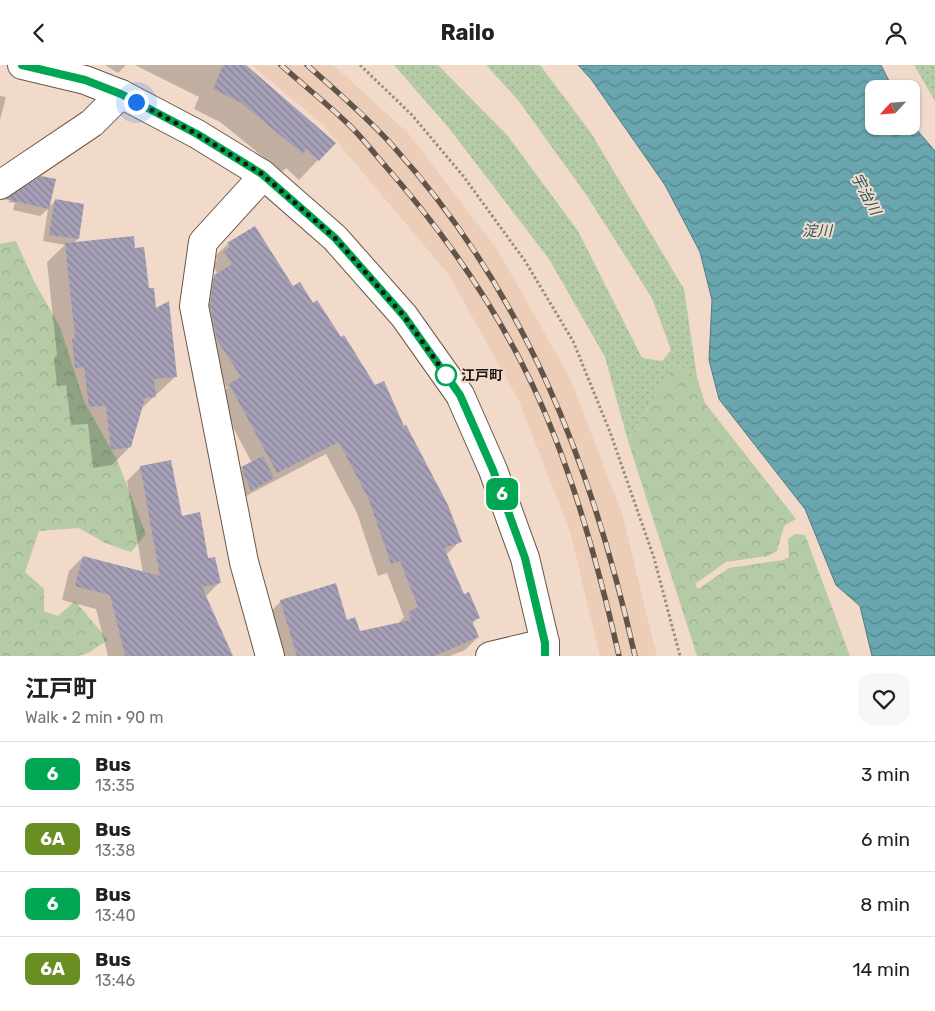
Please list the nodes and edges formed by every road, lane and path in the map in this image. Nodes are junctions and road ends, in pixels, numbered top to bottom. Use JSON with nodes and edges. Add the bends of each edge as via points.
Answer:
{"nodes":[{"id":1,"x":22,"y":65,"type":"edge"},
{"id":2,"x":360,"y":65,"type":"edge"},
{"id":3,"x":121,"y":94,"type":"junction"},
{"id":4,"x":262,"y":174,"type":"junction"},
{"id":5,"x":0,"y":185,"type":"edge"},
{"id":6,"x":545,"y":650,"type":"edge"},
{"id":7,"x":270,"y":656,"type":"edge"},
{"id":8,"x":490,"y":656,"type":"edge"},
{"id":9,"x":680,"y":656,"type":"edge"}],
"edges":[{"from":1,"to":3,"type":"main road","via":[[85,80]]},
{"from":2,"to":9,"type":"path","via":[[412,115],[464,177],[525,261],[573,341],[610,432],[654,558]]},
{"from":3,"to":4,"type":"main road","via":[[197,134]]},
{"from":3,"to":5,"type":"main road","via":[[92,123]]},
{"from":4,"to":6,"type":"main road","via":[[335,238],[404,316],[460,395],[493,470],[525,558]]},
{"from":4,"to":7,"type":"main road","via":[[203,242],[194,306],[244,562]]},
{"from":6,"to":8,"type":"main road"}]}
